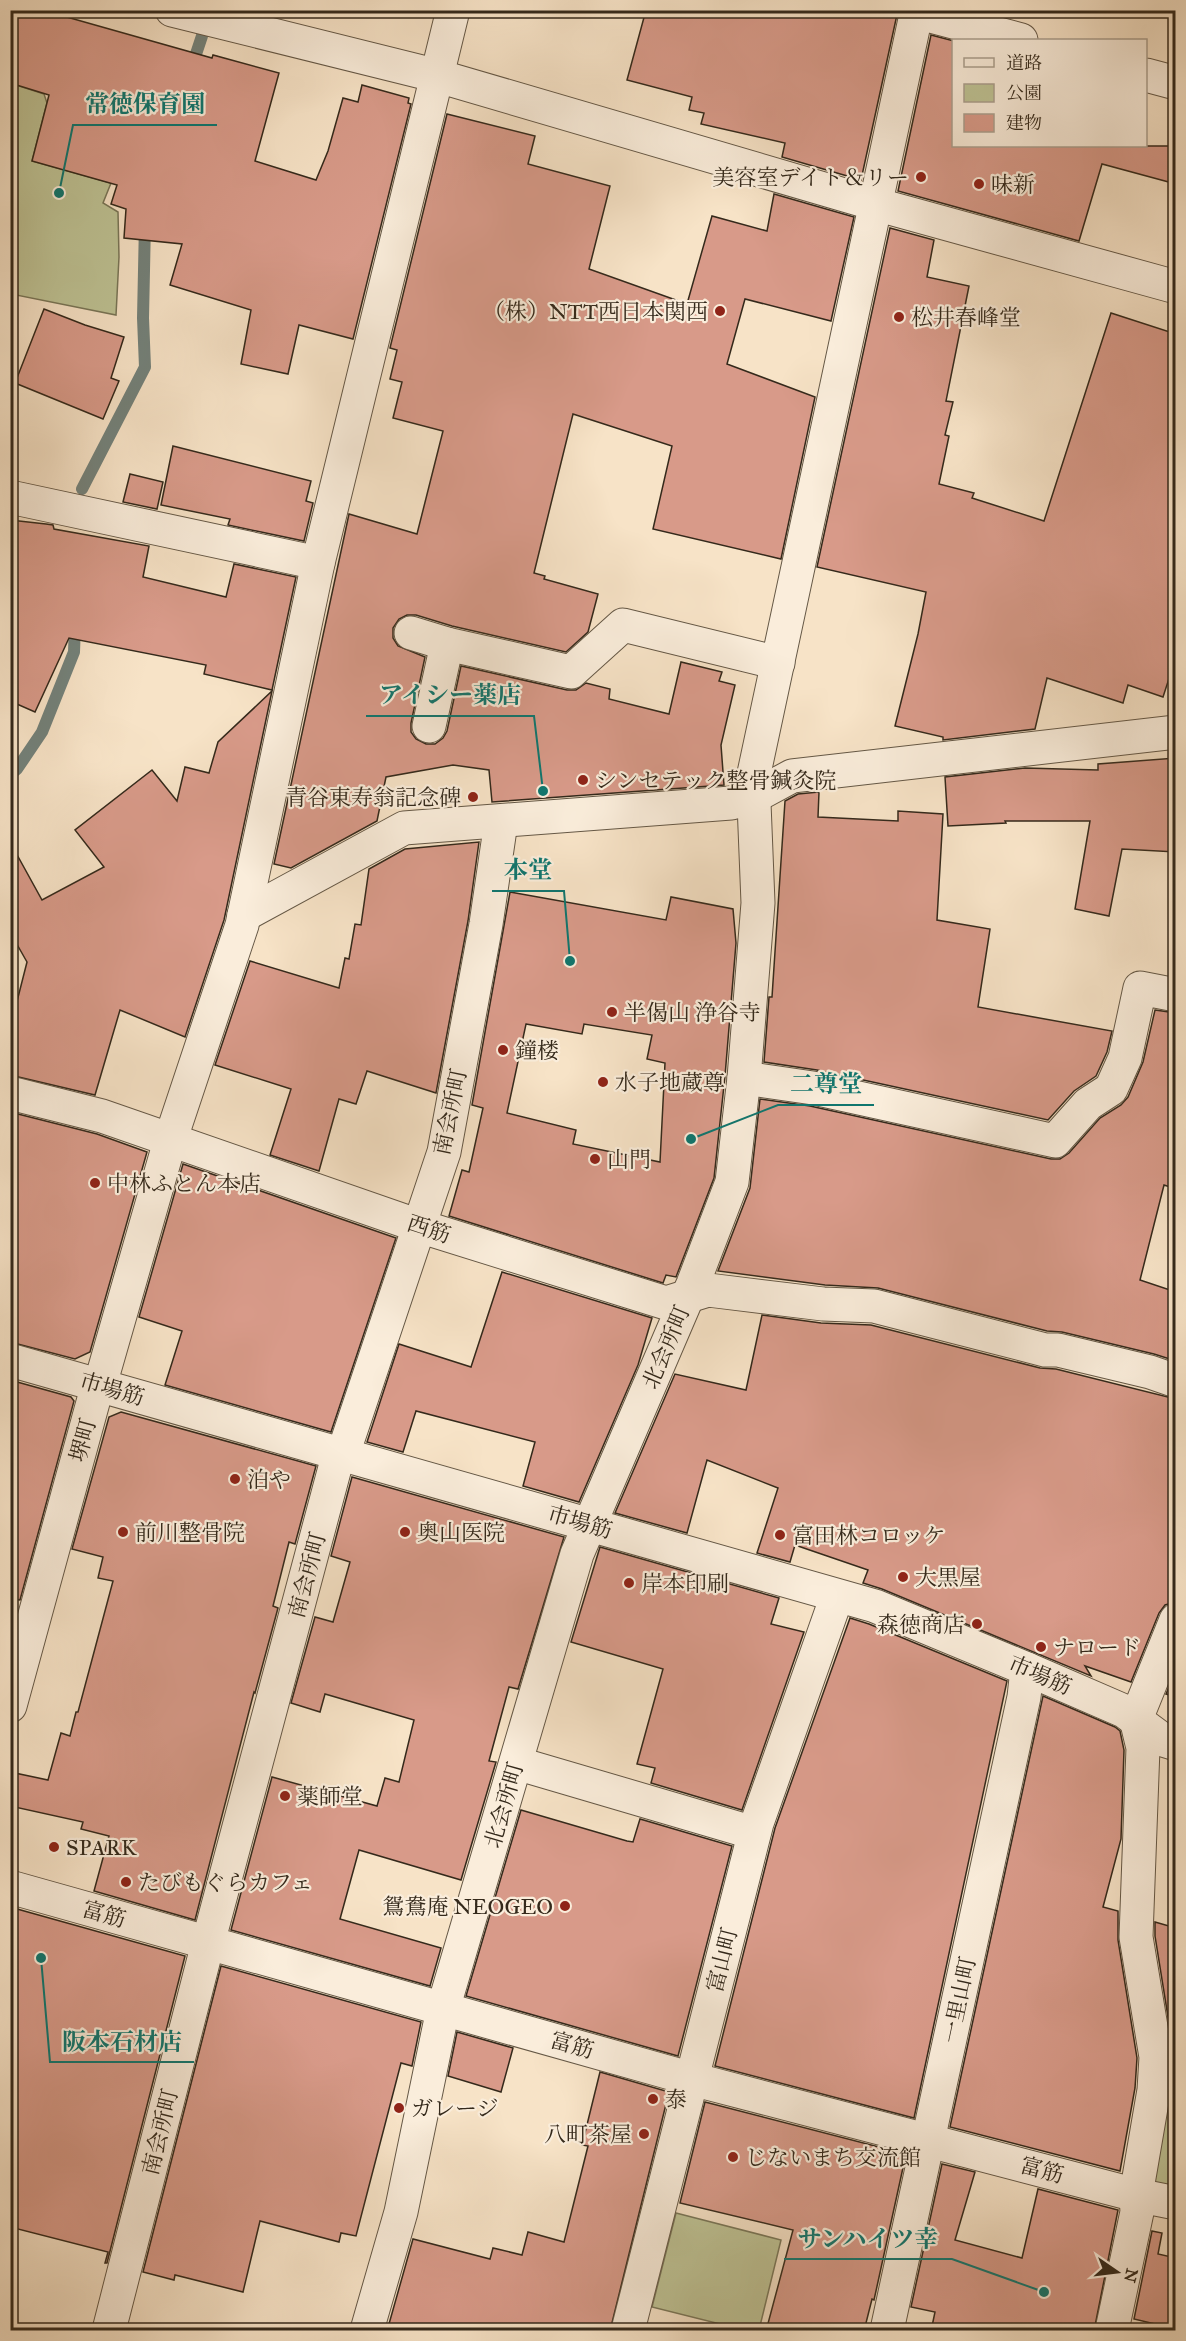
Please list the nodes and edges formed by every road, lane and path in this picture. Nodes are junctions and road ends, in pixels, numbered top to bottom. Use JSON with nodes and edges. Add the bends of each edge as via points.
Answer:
{"nodes":[{"id":1,"x":172,"y":10,"type":"edge"},
{"id":2,"x":453,"y":10,"type":"edge"},
{"id":3,"x":916,"y":11,"type":"edge"},
{"id":4,"x":1017,"y":39,"type":"edge"},
{"id":5,"x":1147,"y":75,"type":"edge"},
{"id":6,"x":438,"y":76,"type":"junction"},
{"id":7,"x":1176,"y":83,"type":"edge"},
{"id":8,"x":875,"y":204,"type":"junction"},
{"id":9,"x":1176,"y":287,"type":"edge"},
{"id":10,"x":10,"y":497,"type":"edge"},
{"id":11,"x":318,"y":563,"type":"junction"},
{"id":12,"x":411,"y":633,"type":"dead end"},
{"id":13,"x":447,"y":644,"type":"junction"},
{"id":14,"x":778,"y":663,"type":"junction"},
{"id":15,"x":429,"y":726,"type":"dead end"},
{"id":16,"x":1176,"y":732,"type":"edge"},
{"id":17,"x":753,"y":796,"type":"junction"},
{"id":18,"x":501,"y":822,"type":"junction"},
{"id":19,"x":244,"y":915,"type":"junction"},
{"id":20,"x":1176,"y":995,"type":"edge"},
{"id":21,"x":744,"y":1078,"type":"junction"},
{"id":22,"x":10,"y":1093,"type":"edge"},
{"id":23,"x":170,"y":1141,"type":"junction"},
{"id":24,"x":419,"y":1226,"type":"junction"},
{"id":25,"x":689,"y":1294,"type":"junction"},
{"id":26,"x":10,"y":1360,"type":"edge"},
{"id":27,"x":1176,"y":1382,"type":"edge"},
{"id":28,"x":100,"y":1385,"type":"junction"},
{"id":29,"x":341,"y":1454,"type":"junction"},
{"id":30,"x":589,"y":1525,"type":"junction"},
{"id":31,"x":837,"y":1596,"type":"junction"},
{"id":32,"x":1176,"y":1620,"type":"edge"},
{"id":33,"x":1028,"y":1669,"type":"junction"},
{"id":34,"x":10,"y":1706,"type":"edge"},
{"id":35,"x":1136,"y":1719,"type":"junction"},
{"id":36,"x":1176,"y":1744,"type":"edge"},
{"id":37,"x":516,"y":1763,"type":"junction"},
{"id":38,"x":754,"y":1833,"type":"junction"},
{"id":39,"x":10,"y":1887,"type":"edge"},
{"id":40,"x":208,"y":1943,"type":"junction"},
{"id":41,"x":443,"y":2009,"type":"junction"},
{"id":42,"x":692,"y":2079,"type":"junction"},
{"id":43,"x":928,"y":2141,"type":"junction"},
{"id":44,"x":1136,"y":2195,"type":"junction"},
{"id":45,"x":1176,"y":2202,"type":"edge"},
{"id":46,"x":110,"y":2331,"type":"edge"},
{"id":47,"x":367,"y":2331,"type":"edge"},
{"id":48,"x":628,"y":2331,"type":"edge"},
{"id":49,"x":887,"y":2331,"type":"edge"},
{"id":50,"x":1112,"y":2331,"type":"edge"}],
"edges":[{"from":1,"to":6,"type":"street"},
{"from":2,"to":6,"type":"street","name":"堺町"},
{"from":3,"to":4,"type":"street"},
{"from":3,"to":8,"type":"street","name":"北会所町"},
{"from":5,"to":7,"type":"street"},
{"from":6,"to":8,"type":"street"},
{"from":6,"to":11,"type":"street","name":"堺町"},
{"from":8,"to":9,"type":"street"},
{"from":8,"to":14,"type":"street","name":"北会所町"},
{"from":10,"to":11,"type":"street"},
{"from":11,"to":19,"type":"street","name":"堺町"},
{"from":12,"to":13,"type":"street"},
{"from":13,"to":14,"type":"street","via":[[571,672],[623,625]]},
{"from":13,"to":15,"type":"street"},
{"from":14,"to":17,"type":"street","name":"北会所町","via":[[753,778]]},
{"from":16,"to":17,"type":"street","via":[[792,776]]},
{"from":17,"to":18,"type":"street","via":[[730,803]]},
{"from":17,"to":21,"type":"street","name":"北会所町","via":[[759,903]]},
{"from":18,"to":19,"type":"street","via":[[404,828]]},
{"from":18,"to":24,"type":"street","name":"南会所町","via":[[444,1152]]},
{"from":19,"to":23,"type":"street","name":"堺町"},
{"from":20,"to":21,"type":"street","via":[[1140,988],[1125,1058],[1111,1089],[1088,1104],[1055,1141],[813,1088]]},
{"from":21,"to":25,"type":"street","name":"北会所町","via":[[732,1182]]},
{"from":22,"to":23,"type":"street","name":"西筋","via":[[102,1116]]},
{"from":23,"to":24,"type":"street","name":"西筋"},
{"from":23,"to":28,"type":"street","name":"堺町"},
{"from":24,"to":25,"type":"street","name":"西筋","via":[[666,1304]]},
{"from":24,"to":29,"type":"street","name":"南会所町"},
{"from":25,"to":27,"type":"street","name":"西筋","via":[[708,1290],[874,1306],[1045,1350],[1138,1369]]},
{"from":25,"to":30,"type":"street","name":"北会所町"},
{"from":26,"to":28,"type":"street","name":"市場筋"},
{"from":28,"to":29,"type":"street","name":"市場筋"},
{"from":28,"to":34,"type":"street","name":"堺町"},
{"from":29,"to":30,"type":"street","name":"市場筋"},
{"from":29,"to":40,"type":"street","name":"南会所町"},
{"from":30,"to":31,"type":"street","name":"市場筋"},
{"from":30,"to":37,"type":"street","name":"北会所町"},
{"from":31,"to":33,"type":"street","name":"市場筋","via":[[875,1606]]},
{"from":31,"to":38,"type":"street","name":"富山町"},
{"from":32,"to":35,"type":"street"},
{"from":33,"to":35,"type":"street","name":"市場筋"},
{"from":33,"to":43,"type":"street","name":"一里山町"},
{"from":35,"to":36,"type":"street","name":"市場筋","via":[[1162,1740]]},
{"from":35,"to":44,"type":"street","via":[[1143,1748],[1136,1937],[1156,2056]]},
{"from":37,"to":38,"type":"street"},
{"from":37,"to":41,"type":"street","name":"北会所町"},
{"from":38,"to":42,"type":"street","name":"富山町"},
{"from":39,"to":40,"type":"street","name":"富筋"},
{"from":40,"to":41,"type":"street","name":"富筋"},
{"from":40,"to":46,"type":"street","name":"南会所町"},
{"from":41,"to":42,"type":"street","name":"富筋"},
{"from":41,"to":47,"type":"street","name":"北会所町","via":[[400,2212]]},
{"from":42,"to":43,"type":"street","name":"富筋"},
{"from":42,"to":48,"type":"street","name":"富山町"},
{"from":43,"to":44,"type":"street","name":"富筋"},
{"from":43,"to":49,"type":"street","name":"一里山町"},
{"from":44,"to":45,"type":"street","name":"富筋"},
{"from":44,"to":50,"type":"street","via":[[1137,2212]]}]}
